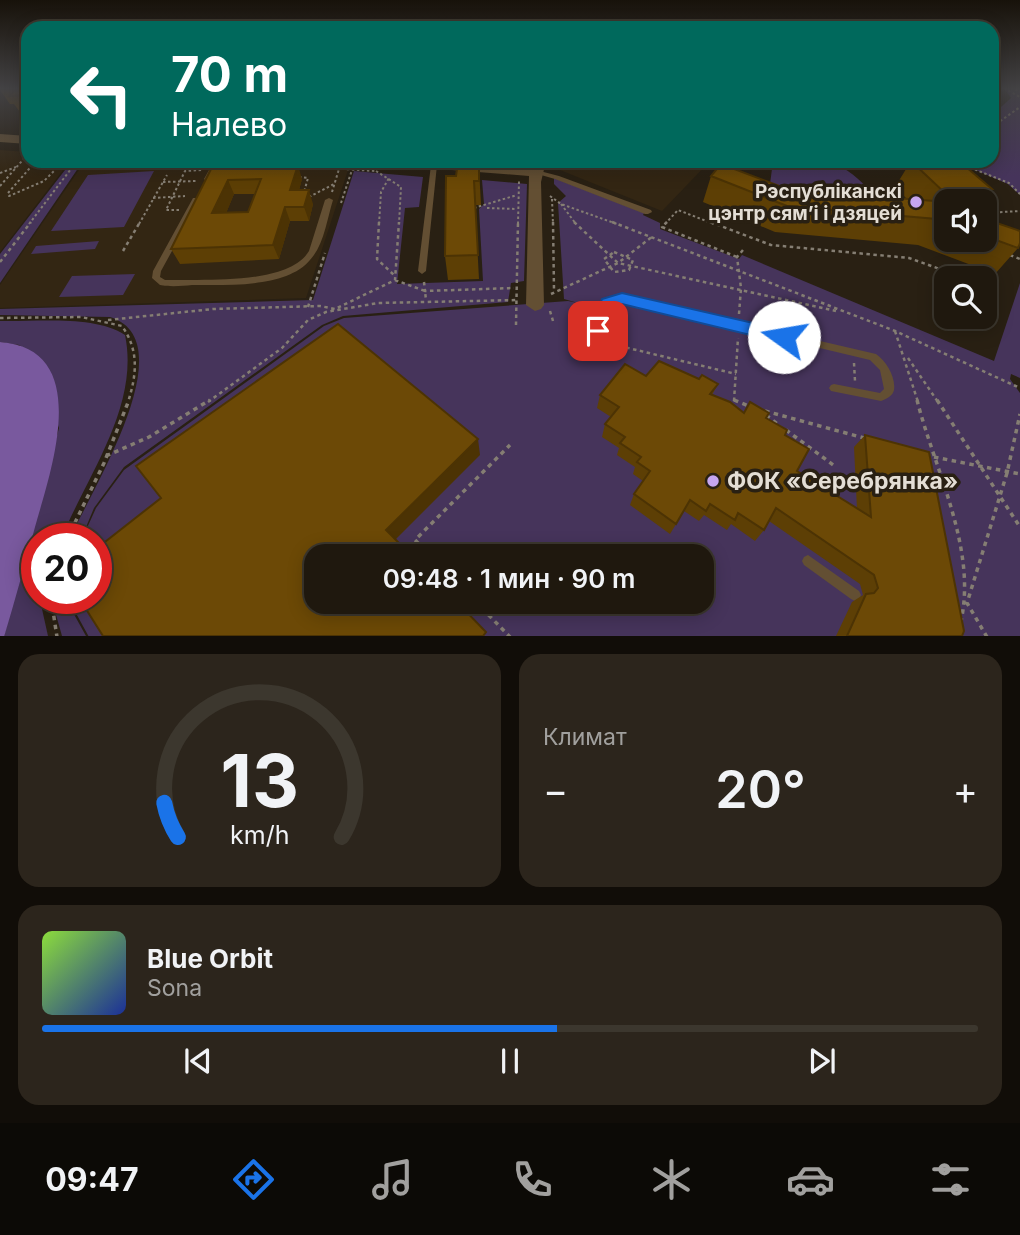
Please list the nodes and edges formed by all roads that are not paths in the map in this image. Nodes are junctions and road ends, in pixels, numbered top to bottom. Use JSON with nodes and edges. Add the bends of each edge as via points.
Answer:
{"nodes":[{"id":1,"x":0,"y":138,"type":"edge"},
{"id":2,"x":21,"y":140,"type":"edge"},
{"id":3,"x":214,"y":168,"type":"edge"},
{"id":4,"x":434,"y":168,"type":"edge"},
{"id":5,"x":477,"y":168,"type":"edge"},
{"id":6,"x":534,"y":172,"type":"edge"},
{"id":7,"x":329,"y":200,"type":"road end"},
{"id":8,"x":648,"y":212,"type":"dead end"},
{"id":9,"x":422,"y":271,"type":"dead end"},
{"id":10,"x":542,"y":304,"type":"road end"},
{"id":11,"x":598,"y":331,"type":"dead end"},
{"id":12,"x":834,"y":388,"type":"dead end"},
{"id":13,"x":808,"y":561,"type":"dead end"},
{"id":14,"x":855,"y":595,"type":"dead end"}],
"edges":[{"from":1,"to":2,"type":"street"},
{"from":3,"to":7,"type":"lane","via":[[157,271],[156,278],[163,283],[280,277],[300,268],[310,256]]},
{"from":4,"to":9,"type":"lane"},
{"from":5,"to":6,"type":"street"},
{"from":6,"to":8,"type":"lane"},
{"from":6,"to":10,"type":"street"},
{"from":11,"to":12,"type":"lane","via":[[607,303],[622,298],[873,357],[887,372],[889,391],[881,397]]},
{"from":13,"to":14,"type":"lane"}]}
